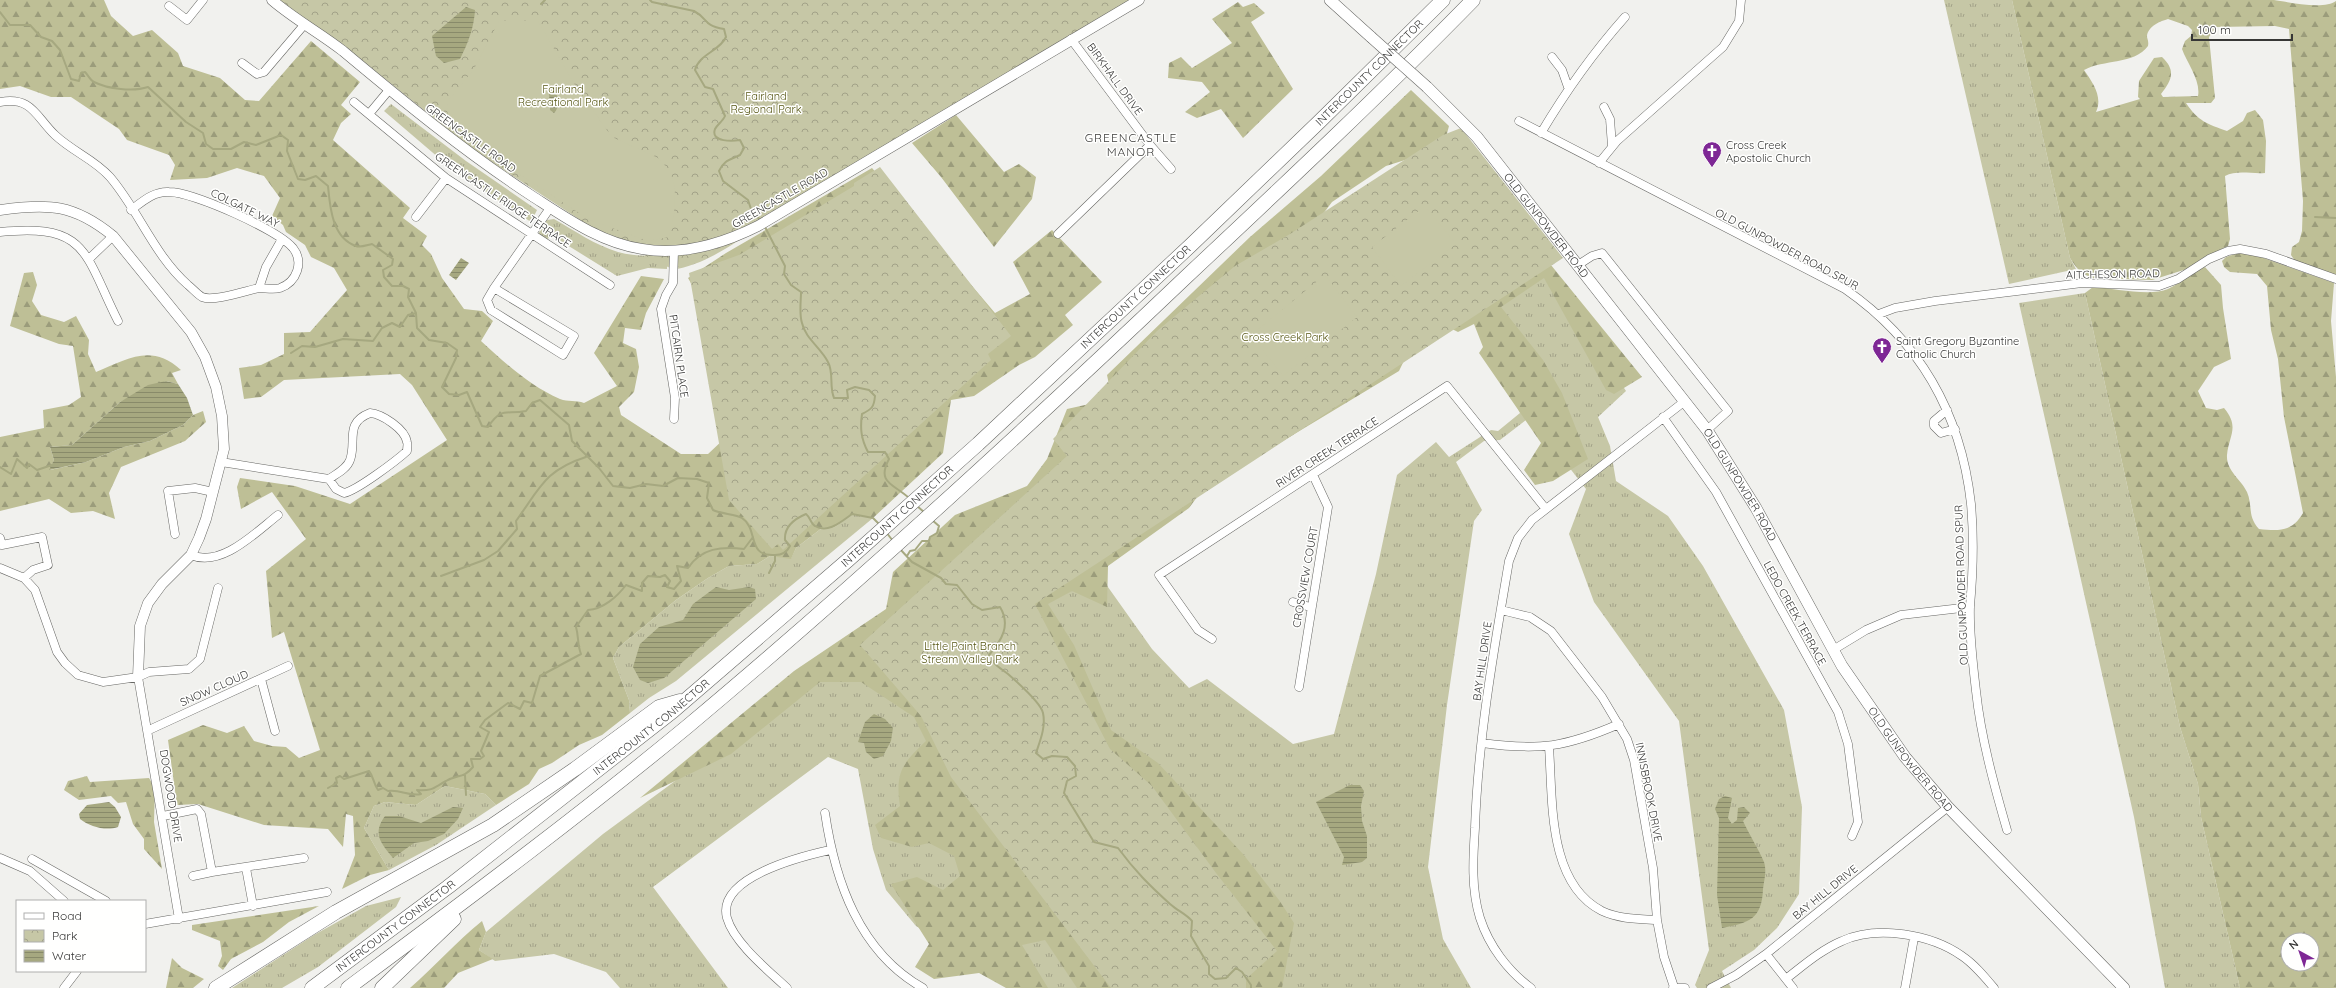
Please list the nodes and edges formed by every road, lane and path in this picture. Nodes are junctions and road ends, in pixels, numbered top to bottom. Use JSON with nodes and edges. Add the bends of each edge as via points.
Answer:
{"nodes":[{"id":1,"x":203,"y":0,"type":"edge"},
{"id":2,"x":272,"y":0,"type":"edge"},
{"id":3,"x":1139,"y":0,"type":"edge"},
{"id":4,"x":1330,"y":0,"type":"edge"},
{"id":5,"x":1443,"y":0,"type":"edge"},
{"id":6,"x":1473,"y":0,"type":"edge"},
{"id":7,"x":1741,"y":0,"type":"edge"},
{"id":8,"x":170,"y":6,"type":"dead end"},
{"id":9,"x":1625,"y":16,"type":"dead end"},
{"id":10,"x":304,"y":25,"type":"junction"},
{"id":11,"x":1071,"y":39,"type":"junction"},
{"id":12,"x":1552,"y":57,"type":"dead end"},
{"id":13,"x":242,"y":63,"type":"dead end"},
{"id":14,"x":1568,"y":87,"type":"junction"},
{"id":15,"x":389,"y":90,"type":"junction"},
{"id":16,"x":0,"y":102,"type":"edge"},
{"id":17,"x":354,"y":102,"type":"dead end"},
{"id":18,"x":1604,"y":107,"type":"dead end"},
{"id":19,"x":369,"y":114,"type":"junction"},
{"id":20,"x":1519,"y":121,"type":"dead end"},
{"id":21,"x":1541,"y":133,"type":"junction"},
{"id":22,"x":1150,"y":145,"type":"junction"},
{"id":23,"x":1612,"y":146,"type":"junction"},
{"id":24,"x":1599,"y":163,"type":"junction"},
{"id":25,"x":1171,"y":169,"type":"dead end"},
{"id":26,"x":446,"y":178,"type":"junction"},
{"id":27,"x":550,"y":208,"type":"junction"},
{"id":28,"x":0,"y":210,"type":"edge"},
{"id":29,"x":131,"y":210,"type":"junction"},
{"id":30,"x":416,"y":217,"type":"dead end"},
{"id":31,"x":0,"y":232,"type":"edge"},
{"id":32,"x":531,"y":234,"type":"junction"},
{"id":33,"x":1058,"y":234,"type":"dead end"},
{"id":34,"x":112,"y":236,"type":"junction"},
{"id":35,"x":282,"y":239,"type":"junction"},
{"id":36,"x":674,"y":252,"type":"junction"},
{"id":37,"x":90,"y":258,"type":"junction"},
{"id":38,"x":1578,"y":265,"type":"junction"},
{"id":39,"x":2336,"y":279,"type":"edge"},
{"id":40,"x":610,"y":285,"type":"dead end"},
{"id":41,"x":259,"y":288,"type":"junction"},
{"id":42,"x":494,"y":288,"type":"junction"},
{"id":43,"x":1879,"y":314,"type":"junction"},
{"id":44,"x":118,"y":321,"type":"dead end"},
{"id":45,"x":1685,"y":401,"type":"junction"},
{"id":46,"x":1947,"y":410,"type":"junction"},
{"id":47,"x":1663,"y":417,"type":"junction"},
{"id":48,"x":674,"y":419,"type":"dead end"},
{"id":49,"x":1955,"y":429,"type":"junction"},
{"id":50,"x":1707,"y":430,"type":"junction"},
{"id":51,"x":221,"y":462,"type":"junction"},
{"id":52,"x":1312,"y":474,"type":"junction"},
{"id":53,"x":329,"y":479,"type":"junction"},
{"id":54,"x":213,"y":492,"type":"junction"},
{"id":55,"x":1545,"y":508,"type":"junction"},
{"id":56,"x":278,"y":515,"type":"dead end"},
{"id":57,"x":175,"y":534,"type":"dead end"},
{"id":58,"x":0,"y":538,"type":"edge"},
{"id":59,"x":191,"y":555,"type":"junction"},
{"id":60,"x":2,"y":568,"type":"edge"},
{"id":61,"x":24,"y":578,"type":"junction"},
{"id":62,"x":218,"y":588,"type":"dead end"},
{"id":63,"x":1293,"y":602,"type":"dead end"},
{"id":64,"x":1310,"y":607,"type":"junction"},
{"id":65,"x":1970,"y":607,"type":"junction"},
{"id":66,"x":1501,"y":610,"type":"junction"},
{"id":67,"x":1212,"y":639,"type":"dead end"},
{"id":68,"x":1833,"y":650,"type":"junction"},
{"id":69,"x":288,"y":666,"type":"dead end"},
{"id":70,"x":138,"y":677,"type":"junction"},
{"id":71,"x":261,"y":679,"type":"junction"},
{"id":72,"x":1299,"y":687,"type":"dead end"},
{"id":73,"x":682,"y":700,"type":"junction"},
{"id":74,"x":1620,"y":724,"type":"junction"},
{"id":75,"x":149,"y":730,"type":"junction"},
{"id":76,"x":275,"y":731,"type":"dead end"},
{"id":77,"x":1482,"y":743,"type":"junction"},
{"id":78,"x":1549,"y":747,"type":"junction"},
{"id":79,"x":1948,"y":807,"type":"junction"},
{"id":80,"x":826,"y":813,"type":"dead end"},
{"id":81,"x":163,"y":816,"type":"junction"},
{"id":82,"x":2006,"y":830,"type":"dead end"},
{"id":83,"x":1852,"y":836,"type":"dead end"},
{"id":84,"x":830,"y":850,"type":"junction"},
{"id":85,"x":0,"y":858,"type":"edge"},
{"id":86,"x":304,"y":858,"type":"dead end"},
{"id":87,"x":32,"y":859,"type":"dead end"},
{"id":88,"x":508,"y":866,"type":"junction"},
{"id":89,"x":246,"y":868,"type":"junction"},
{"id":90,"x":212,"y":872,"type":"junction"},
{"id":91,"x":193,"y":876,"type":"dead end"},
{"id":92,"x":327,"y":892,"type":"dead end"},
{"id":93,"x":63,"y":900,"type":"edge"},
{"id":94,"x":104,"y":900,"type":"edge"},
{"id":95,"x":253,"y":906,"type":"junction"},
{"id":96,"x":179,"y":919,"type":"junction"},
{"id":97,"x":1656,"y":920,"type":"junction"},
{"id":98,"x":146,"y":924,"type":"edge"},
{"id":99,"x":1914,"y":938,"type":"junction"},
{"id":100,"x":1766,"y":954,"type":"junction"},
{"id":101,"x":76,"y":972,"type":"edge"},
{"id":102,"x":1786,"y":978,"type":"junction"},
{"id":103,"x":64,"y":988,"type":"edge"},
{"id":104,"x":216,"y":988,"type":"edge"},
{"id":105,"x":312,"y":988,"type":"edge"},
{"id":106,"x":348,"y":988,"type":"edge"},
{"id":107,"x":382,"y":988,"type":"edge"},
{"id":108,"x":787,"y":988,"type":"edge"},
{"id":109,"x":923,"y":988,"type":"edge"},
{"id":110,"x":1531,"y":988,"type":"edge"},
{"id":111,"x":1674,"y":988,"type":"edge"},
{"id":112,"x":1685,"y":988,"type":"edge"},
{"id":113,"x":1712,"y":988,"type":"edge"},
{"id":114,"x":1793,"y":988,"type":"edge"},
{"id":115,"x":1905,"y":988,"type":"edge"},
{"id":116,"x":1994,"y":988,"type":"edge"},
{"id":117,"x":2124,"y":988,"type":"edge"}],
"edges":[{"from":1,"to":8,"type":"street","via":[[186,20]]},
{"from":2,"to":10,"type":"street","name":"GREENCASTLE ROAD"},
{"from":3,"to":11,"type":"street","name":"GREENCASTLE ROAD"},
{"from":4,"to":38,"type":"main road","name":"OLD GUNPOWDER ROAD","bridge":true,"via":[[1427,87],[1477,137]]},
{"from":5,"to":73,"type":"highway","name":"INTERCOUNTY CONNECTOR","via":[[1319,122],[978,444],[848,560]]},
{"from":6,"to":88,"type":"highway","name":"INTERCOUNTY CONNECTOR","via":[[1313,158],[988,462],[858,579],[686,727]]},
{"from":7,"to":23,"type":"street","via":[[1739,22],[1723,47]]},
{"from":9,"to":14,"type":"street","via":[[1593,52]]},
{"from":10,"to":13,"type":"street","via":[[264,72],[257,74]]},
{"from":10,"to":15,"type":"street","name":"GREENCASTLE ROAD","via":[[341,49]]},
{"from":11,"to":22,"type":"street","name":"BIRKHALL DRIVE"},
{"from":11,"to":36,"type":"street","name":"GREENCASTLE ROAD","via":[[758,226],[720,243]]},
{"from":12,"to":14,"type":"street","via":[[1562,70]]},
{"from":14,"to":21,"type":"street"},
{"from":15,"to":19,"type":"street"},
{"from":15,"to":27,"type":"street","name":"GREENCASTLE ROAD","via":[[455,143]]},
{"from":16,"to":29,"type":"street","name":"COLGATE WAY","via":[[11,100],[27,104],[68,148],[85,156],[104,171],[122,193]]},
{"from":17,"to":19,"type":"street","name":"GREENCASTLE RIDGE TERRACE"},
{"from":18,"to":23,"type":"street","via":[[1610,119]]},
{"from":19,"to":26,"type":"street","name":"GREENCASTLE RIDGE TERRACE"},
{"from":20,"to":21,"type":"street","name":"OLD GUNPOWDER ROAD SPUR"},
{"from":21,"to":24,"type":"street","name":"OLD GUNPOWDER ROAD SPUR"},
{"from":22,"to":25,"type":"street","name":"BIRKHALL DRIVE"},
{"from":22,"to":33,"type":"street"},
{"from":23,"to":24,"type":"street"},
{"from":24,"to":43,"type":"street","name":"OLD GUNPOWDER ROAD SPUR","via":[[1845,289]]},
{"from":26,"to":30,"type":"street"},
{"from":26,"to":32,"type":"street","name":"GREENCASTLE RIDGE TERRACE"},
{"from":27,"to":32,"type":"street"},
{"from":27,"to":36,"type":"street","name":"GREENCASTLE ROAD","via":[[604,239],[642,249]]},
{"from":28,"to":34,"type":"street","via":[[48,205],[63,208],[88,219]]},
{"from":29,"to":35,"type":"street","name":"COLGATE WAY","via":[[150,196],[168,192],[220,206]]},
{"from":29,"to":41,"type":"street","name":"COLGATE WAY","via":[[176,274],[202,296],[211,299]]},
{"from":31,"to":37,"type":"street","via":[[25,230],[60,235],[81,248]]},
{"from":32,"to":40,"type":"street","name":"GREENCASTLE RIDGE TERRACE"},
{"from":32,"to":42,"type":"street"},
{"from":34,"to":37,"type":"street"},
{"from":34,"to":51,"type":"street","via":[[191,332],[204,357],[216,387],[222,416],[224,449]]},
{"from":35,"to":41,"type":"street","name":"COLGATE WAY","via":[[266,267]]},
{"from":35,"to":41,"type":"street","name":"COLGATE WAY","via":[[296,254],[299,265],[297,272],[288,284],[282,287]]},
{"from":36,"to":48,"type":"street","name":"PITCAIRN PLACE","via":[[673,283],[661,309],[675,398]]},
{"from":37,"to":44,"type":"street","via":[[96,278]]},
{"from":38,"to":45,"type":"main road","name":"OLD GUNPOWDER ROAD"},
{"from":38,"to":50,"type":"street","via":[[1602,253],[1728,411]]},
{"from":39,"to":43,"type":"street","name":"AITCHESON ROAD","via":[[2266,254],[2240,249],[2209,259],[2178,279],[2159,286],[2082,283],[1943,300],[1895,308]]},
{"from":42,"to":42,"type":"street","via":[[574,336],[563,355],[491,310],[487,300]]},
{"from":43,"to":46,"type":"street","name":"OLD GUNPOWDER ROAD SPUR","via":[[1916,356]]},
{"from":45,"to":47,"type":"street","name":"BAY HILL DRIVE"},
{"from":45,"to":50,"type":"main road","name":"OLD GUNPOWDER ROAD"},
{"from":46,"to":49,"type":"street","name":"OLD GUNPOWDER ROAD SPUR"},
{"from":46,"to":49,"type":"street","via":[[1934,421],[1934,426],[1940,433]]},
{"from":47,"to":55,"type":"street","name":"BAY HILL DRIVE"},
{"from":47,"to":83,"type":"street","name":"LEDO CREEK TERRACE","via":[[1716,492],[1838,712],[1848,744],[1858,822]]},
{"from":49,"to":65,"type":"street","name":"OLD GUNPOWDER ROAD SPUR","via":[[1971,502]]},
{"from":50,"to":68,"type":"main road","name":"OLD GUNPOWDER ROAD","via":[[1756,508]]},
{"from":51,"to":53,"type":"street"},
{"from":51,"to":54,"type":"street"},
{"from":52,"to":55,"type":"street","name":"RIVER CREEK TERRACE","via":[[1447,386]]},
{"from":52,"to":64,"type":"street","name":"CROSSVIEW COURT","via":[[1328,507]]},
{"from":52,"to":67,"type":"street","name":"RIVER CREEK TERRACE","via":[[1159,575],[1198,630]]},
{"from":53,"to":53,"type":"street","via":[[336,489],[344,493],[350,492],[407,451],[407,441],[379,414],[370,413],[363,416],[356,422],[353,431],[350,460],[342,470]]},
{"from":54,"to":57,"type":"street","via":[[194,488],[168,491]]},
{"from":54,"to":59,"type":"street"},
{"from":55,"to":66,"type":"street","name":"BAY HILL DRIVE","via":[[1524,528],[1512,549]]},
{"from":56,"to":59,"type":"street","via":[[241,543],[217,556],[208,559]]},
{"from":58,"to":61,"type":"street","via":[[2,544],[42,537],[48,565],[33,570]]},
{"from":59,"to":70,"type":"street","via":[[162,584],[148,603],[140,626]]},
{"from":60,"to":61,"type":"street"},
{"from":61,"to":70,"type":"street","via":[[35,590],[57,652],[78,675],[103,682]]},
{"from":62,"to":70,"type":"street","via":[[200,659],[189,669],[149,672]]},
{"from":63,"to":64,"type":"street"},
{"from":64,"to":72,"type":"street","name":"CROSSVIEW COURT"},
{"from":65,"to":68,"type":"street","via":[[1901,615],[1866,630]]},
{"from":65,"to":82,"type":"street","name":"OLD GUNPOWDER ROAD SPUR","via":[[1976,692]]},
{"from":66,"to":74,"type":"street","name":"INNISBROOK DRIVE","via":[[1530,617],[1551,631]]},
{"from":66,"to":77,"type":"street","name":"BAY HILL DRIVE"},
{"from":68,"to":79,"type":"main road","name":"OLD GUNPOWDER ROAD","via":[[1886,731]]},
{"from":69,"to":71,"type":"street","name":"SNOW CLOUD"},
{"from":70,"to":75,"type":"street","name":"DOGWOOD DRIVE"},
{"from":71,"to":75,"type":"street","name":"SNOW CLOUD"},
{"from":71,"to":76,"type":"street"},
{"from":73,"to":104,"type":"highway","via":[[659,707],[493,825],[336,912]]},
{"from":73,"to":105,"type":"highway","name":"INTERCOUNTY CONNECTOR","via":[[672,711],[448,887]]},
{"from":74,"to":78,"type":"street","via":[[1582,739]]},
{"from":74,"to":97,"type":"street","name":"INNISBROOK DRIVE","via":[[1634,760],[1653,868]]},
{"from":75,"to":81,"type":"street","name":"DOGWOOD DRIVE"},
{"from":77,"to":78,"type":"street","via":[[1517,748]]},
{"from":77,"to":110,"type":"street","name":"BAY HILL DRIVE","via":[[1474,844],[1476,905],[1484,929],[1497,952],[1513,972]]},
{"from":78,"to":97,"type":"street","via":[[1554,820],[1563,867],[1572,885],[1602,911],[1623,918]]},
{"from":79,"to":100,"type":"street","name":"BAY HILL DRIVE"},
{"from":79,"to":117,"type":"main road","name":"OLD GUNPOWDER ROAD"},
{"from":80,"to":84,"type":"street"},
{"from":81,"to":90,"type":"street","via":[[197,809],[201,814]]},
{"from":81,"to":96,"type":"street","name":"DOGWOOD DRIVE"},
{"from":84,"to":108,"type":"street","via":[[797,858],[769,869],[741,885],[728,902],[727,918],[733,931]]},
{"from":84,"to":109,"type":"street","via":[[848,904],[864,933],[887,959],[912,982]]},
{"from":85,"to":93,"type":"street","via":[[30,871]]},
{"from":86,"to":89,"type":"street"},
{"from":87,"to":94,"type":"street"},
{"from":88,"to":106,"type":"highway","name":"INTERCOUNTY CONNECTOR"},
{"from":88,"to":107,"type":"highway"},
{"from":89,"to":90,"type":"street"},
{"from":89,"to":95,"type":"street"},
{"from":90,"to":91,"type":"street"},
{"from":92,"to":95,"type":"street"},
{"from":95,"to":96,"type":"street"},
{"from":96,"to":98,"type":"street"},
{"from":97,"to":111,"type":"street","name":"INNISBROOK DRIVE"},
{"from":99,"to":102,"type":"street","via":[[1887,934],[1858,936],[1815,956]]},
{"from":99,"to":115,"type":"street"},
{"from":99,"to":116,"type":"street","via":[[1940,944],[1962,956]]},
{"from":100,"to":102,"type":"street"},
{"from":100,"to":113,"type":"street","name":"BAY HILL DRIVE"},
{"from":101,"to":103,"type":"street"},
{"from":102,"to":114,"type":"street"},
{"from":111,"to":112,"type":"street"}]}
